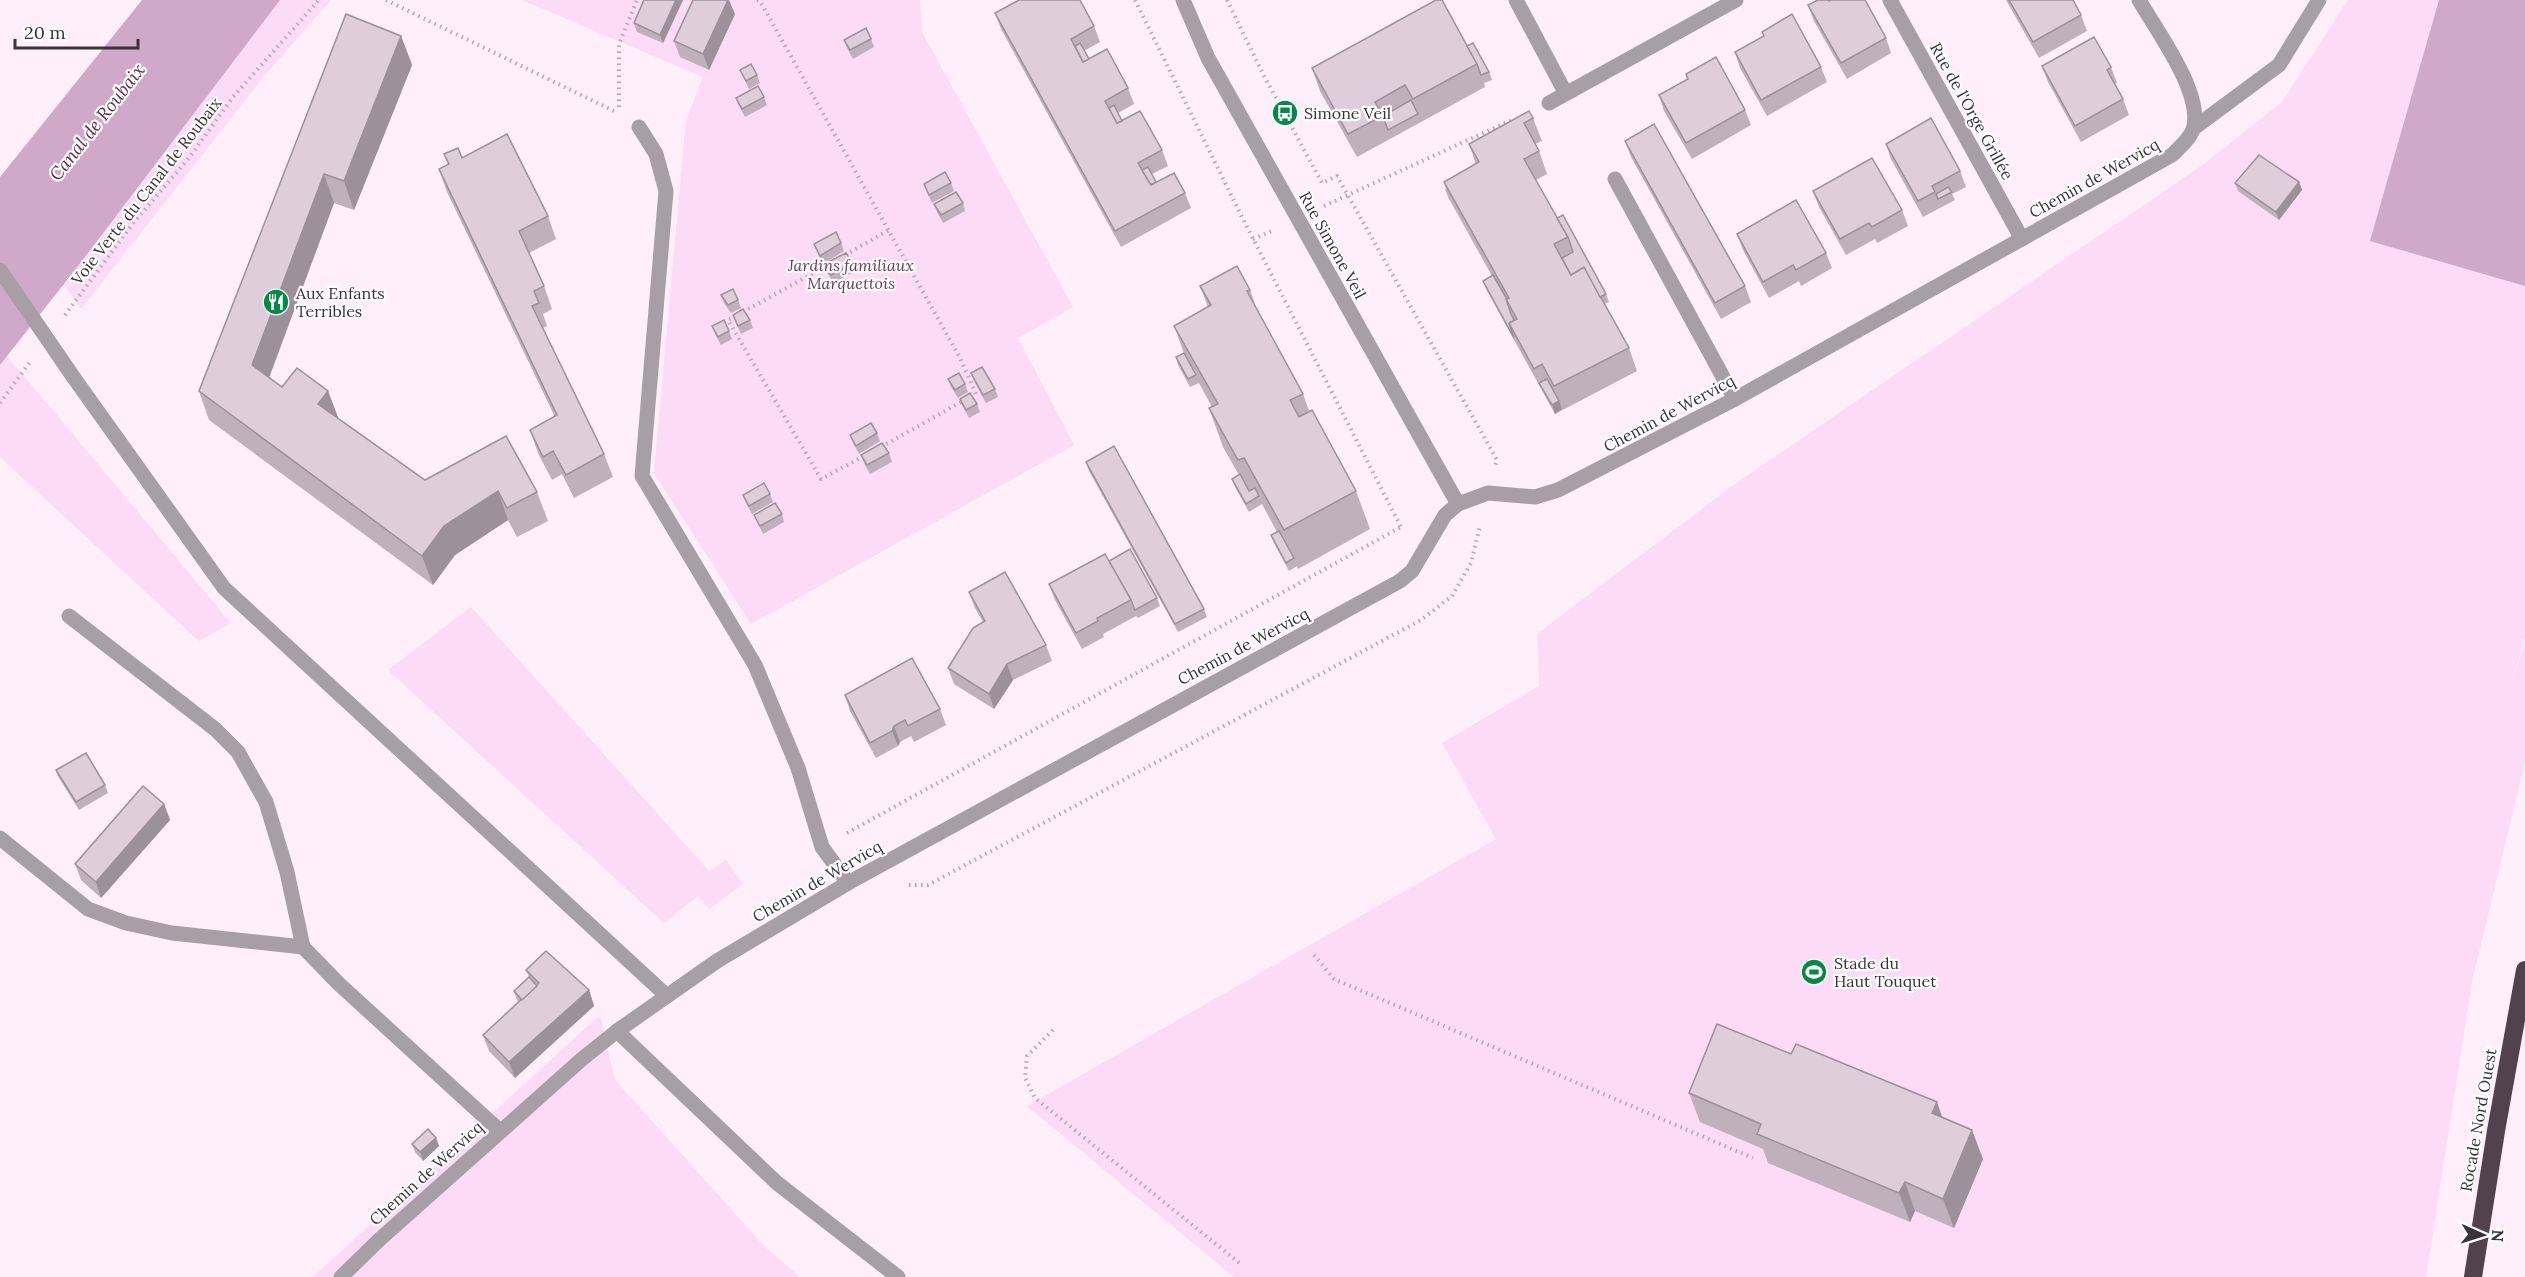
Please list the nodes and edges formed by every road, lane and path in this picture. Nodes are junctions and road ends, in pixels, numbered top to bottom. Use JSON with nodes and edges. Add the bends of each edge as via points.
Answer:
{"nodes":[{"id":1,"x":319,"y":0,"type":"edge"},
{"id":2,"x":386,"y":0,"type":"edge"},
{"id":3,"x":637,"y":0,"type":"edge"},
{"id":4,"x":757,"y":0,"type":"edge"},
{"id":5,"x":1135,"y":0,"type":"edge"},
{"id":6,"x":1183,"y":0,"type":"edge"},
{"id":7,"x":1227,"y":0,"type":"edge"},
{"id":8,"x":1516,"y":0,"type":"edge"},
{"id":9,"x":1736,"y":0,"type":"edge"},
{"id":10,"x":1890,"y":0,"type":"edge"},
{"id":11,"x":2139,"y":0,"type":"edge"},
{"id":12,"x":2319,"y":0,"type":"edge"},
{"id":13,"x":1566,"y":92,"type":"junction"},
{"id":14,"x":1549,"y":103,"type":"joint"},
{"id":15,"x":639,"y":128,"type":"dead end"},
{"id":16,"x":2194,"y":128,"type":"junction"},
{"id":17,"x":1615,"y":179,"type":"dead end"},
{"id":18,"x":1348,"y":195,"type":"junction"},
{"id":19,"x":1299,"y":218,"type":"junction"},
{"id":20,"x":889,"y":230,"type":"junction"},
{"id":21,"x":1253,"y":239,"type":"junction"},
{"id":22,"x":2022,"y":239,"type":"junction"},
{"id":23,"x":838,"y":258,"type":"edge"},
{"id":24,"x":828,"y":264,"type":"edge"},
{"id":25,"x":0,"y":270,"type":"edge"},
{"id":26,"x":63,"y":317,"type":"dead end"},
{"id":27,"x":35,"y":355,"type":"dead end"},
{"id":28,"x":1736,"y":399,"type":"junction"},
{"id":29,"x":0,"y":402,"type":"edge"},
{"id":30,"x":1488,"y":493,"type":"junction"},
{"id":31,"x":1458,"y":504,"type":"junction"},
{"id":32,"x":69,"y":616,"type":"dead end"},
{"id":33,"x":0,"y":838,"type":"edge"},
{"id":34,"x":822,"y":847,"type":"junction"},
{"id":35,"x":848,"y":883,"type":"junction"},
{"id":36,"x":905,"y":885,"type":"dead end"},
{"id":37,"x":303,"y":947,"type":"junction"},
{"id":38,"x":1314,"y":955,"type":"dead end"},
{"id":39,"x":2525,"y":970,"type":"edge"},
{"id":40,"x":667,"y":996,"type":"junction"},
{"id":41,"x":1053,"y":1030,"type":"dead end"},
{"id":42,"x":617,"y":1031,"type":"junction"},
{"id":43,"x":500,"y":1131,"type":"junction"},
{"id":44,"x":1753,"y":1158,"type":"edge"},
{"id":45,"x":1242,"y":1265,"type":"dead end"},
{"id":46,"x":341,"y":1277,"type":"edge"},
{"id":47,"x":898,"y":1277,"type":"edge"},
{"id":48,"x":2473,"y":1277,"type":"edge"}],
"edges":[{"from":1,"to":26,"type":"path","name":"Voie Verte du Canal de Roubaix","via":[[233,98]]},
{"from":2,"to":3,"type":"path","via":[[619,113],[619,44]]},
{"from":4,"to":20,"type":"path"},
{"from":5,"to":21,"type":"path"},
{"from":6,"to":19,"type":"street","name":"Rue Simone Veil","via":[[1208,58]]},
{"from":7,"to":18,"type":"path","via":[[1322,183],[1337,176]]},
{"from":8,"to":13,"type":"street"},
{"from":9,"to":13,"type":"street"},
{"from":10,"to":22,"type":"street","name":"Rue de l'Orge Grillée"},
{"from":11,"to":16,"type":"street","via":[[2186,83],[2195,114]]},
{"from":12,"to":16,"type":"street","name":"Chemin de Wervicq","via":[[2279,66]]},
{"from":13,"to":14,"type":"street"},
{"from":14,"to":18,"type":"path"},
{"from":15,"to":34,"type":"street","via":[[656,154],[666,191],[642,476],[755,665],[798,768]]},
{"from":16,"to":22,"type":"street","name":"Chemin de Wervicq","via":[[2172,155]]},
{"from":17,"to":28,"type":"street"},
{"from":18,"to":19,"type":"path"},
{"from":18,"to":30,"type":"path","via":[[1497,460]]},
{"from":19,"to":21,"type":"path"},
{"from":19,"to":31,"type":"street","name":"Rue Simone Veil"},
{"from":20,"to":23,"type":"path"},
{"from":20,"to":24,"type":"path","via":[[976,394],[821,479],[728,320]]},
{"from":21,"to":34,"type":"path","via":[[1401,527]]},
{"from":22,"to":28,"type":"street","name":"Chemin de Wervicq"},
{"from":25,"to":40,"type":"street","bridge":true,"via":[[224,588]]},
{"from":27,"to":29,"type":"path"},
{"from":28,"to":30,"type":"street","name":"Chemin de Wervicq","via":[[1558,490],[1535,497]]},
{"from":30,"to":31,"type":"street","name":"Chemin de Wervicq"},
{"from":30,"to":36,"type":"path","via":[[1471,563],[1452,596],[1421,620],[928,885]]},
{"from":31,"to":35,"type":"street","name":"Chemin de Wervicq","via":[[1445,515],[1412,571],[1400,581]]},
{"from":32,"to":37,"type":"street","via":[[215,729],[238,752],[266,802],[287,872]]},
{"from":33,"to":37,"type":"street","via":[[88,909],[126,923],[172,933]]},
{"from":34,"to":35,"type":"street"},
{"from":35,"to":40,"type":"street","name":"Chemin de Wervicq"},
{"from":37,"to":43,"type":"street"},
{"from":38,"to":44,"type":"path","via":[[1334,979]]},
{"from":39,"to":48,"type":"highway","name":"Rocade Nord Ouest"},
{"from":40,"to":42,"type":"street","name":"Chemin de Wervicq"},
{"from":41,"to":45,"type":"path","via":[[1027,1056],[1025,1078],[1035,1098]]},
{"from":42,"to":43,"type":"street","name":"Chemin de Wervicq"},
{"from":42,"to":47,"type":"street","via":[[777,1183]]},
{"from":43,"to":46,"type":"street","name":"Chemin de Wervicq"}]}
